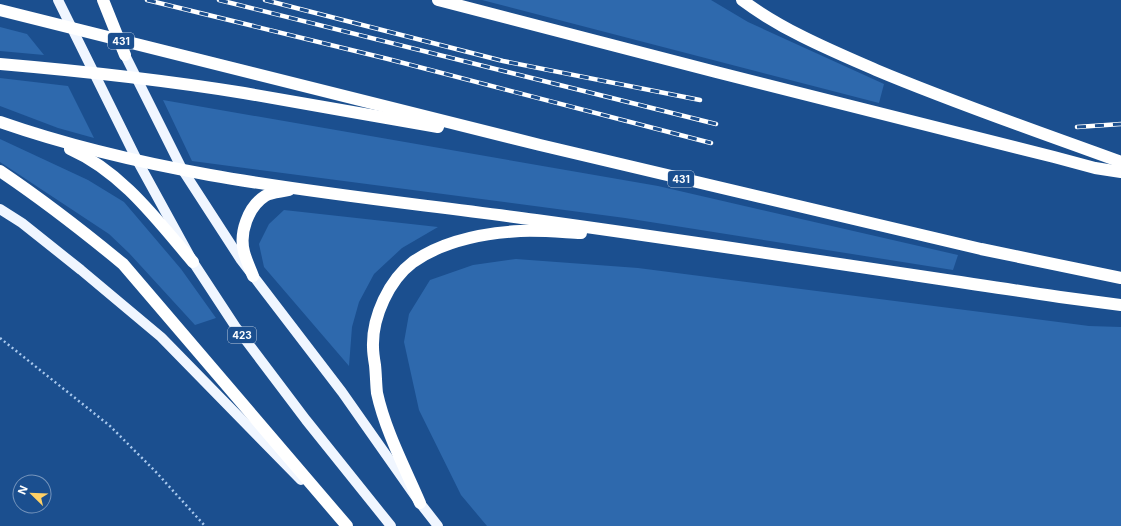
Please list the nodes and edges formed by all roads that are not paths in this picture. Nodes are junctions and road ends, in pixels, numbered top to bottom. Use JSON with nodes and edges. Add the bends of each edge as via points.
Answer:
{"nodes":[{"id":1,"x":58,"y":0,"type":"edge"},
{"id":2,"x":98,"y":0,"type":"edge"},
{"id":3,"x":103,"y":0,"type":"edge"},
{"id":4,"x":438,"y":0,"type":"edge"},
{"id":5,"x":744,"y":2,"type":"edge"},
{"id":6,"x":0,"y":10,"type":"edge"},
{"id":7,"x":125,"y":55,"type":"junction"},
{"id":8,"x":0,"y":64,"type":"edge"},
{"id":9,"x":0,"y":122,"type":"edge"},
{"id":10,"x":37,"y":135,"type":"junction"},
{"id":11,"x":540,"y":145,"type":"junction"},
{"id":12,"x":137,"y":160,"type":"junction"},
{"id":13,"x":1121,"y":162,"type":"edge"},
{"id":14,"x":182,"y":169,"type":"junction"},
{"id":15,"x":0,"y":171,"type":"edge"},
{"id":16,"x":1121,"y":172,"type":"edge"},
{"id":17,"x":296,"y":189,"type":"junction"},
{"id":18,"x":0,"y":209,"type":"edge"},
{"id":19,"x":637,"y":235,"type":"junction"},
{"id":20,"x":193,"y":262,"type":"junction"},
{"id":21,"x":252,"y":276,"type":"junction"},
{"id":22,"x":1121,"y":278,"type":"edge"},
{"id":23,"x":1121,"y":304,"type":"edge"},
{"id":24,"x":420,"y":503,"type":"junction"},
{"id":25,"x":346,"y":526,"type":"edge"},
{"id":26,"x":391,"y":526,"type":"edge"},
{"id":27,"x":438,"y":526,"type":"edge"}],
"edges":[{"from":1,"to":12,"type":"main road","number":"423"},
{"from":2,"to":7,"type":"main road"},
{"from":3,"to":7,"type":"highway"},
{"from":4,"to":16,"type":"highway","via":[[1095,168]]},
{"from":5,"to":13,"type":"highway","via":[[765,17],[840,54],[926,91]]},
{"from":6,"to":11,"type":"highway","number":"431"},
{"from":7,"to":14,"type":"main road"},
{"from":8,"to":11,"type":"highway","via":[[74,70],[244,94]]},
{"from":9,"to":10,"type":"highway"},
{"from":10,"to":12,"type":"highway"},
{"from":10,"to":20,"type":"highway","via":[[79,153],[103,167],[145,207]]},
{"from":11,"to":22,"type":"highway","number":"431","via":[[981,249]]},
{"from":12,"to":14,"type":"highway"},
{"from":12,"to":20,"type":"main road","number":"423"},
{"from":14,"to":17,"type":"highway"},
{"from":14,"to":21,"type":"main road"},
{"from":15,"to":25,"type":"highway","via":[[48,204],[123,264]]},
{"from":17,"to":19,"type":"highway"},
{"from":17,"to":21,"type":"highway","via":[[265,196],[254,206],[247,219],[243,235],[244,251]]},
{"from":18,"to":25,"type":"main road","via":[[69,260],[161,337]]},
{"from":19,"to":23,"type":"highway"},
{"from":19,"to":24,"type":"highway","via":[[521,231],[469,238],[412,262],[398,277],[380,311],[374,330],[373,347],[378,393],[390,434]]},
{"from":20,"to":26,"type":"main road","number":"423","via":[[235,326]]},
{"from":21,"to":24,"type":"main road","via":[[342,392]]},
{"from":24,"to":27,"type":"main road"}]}
